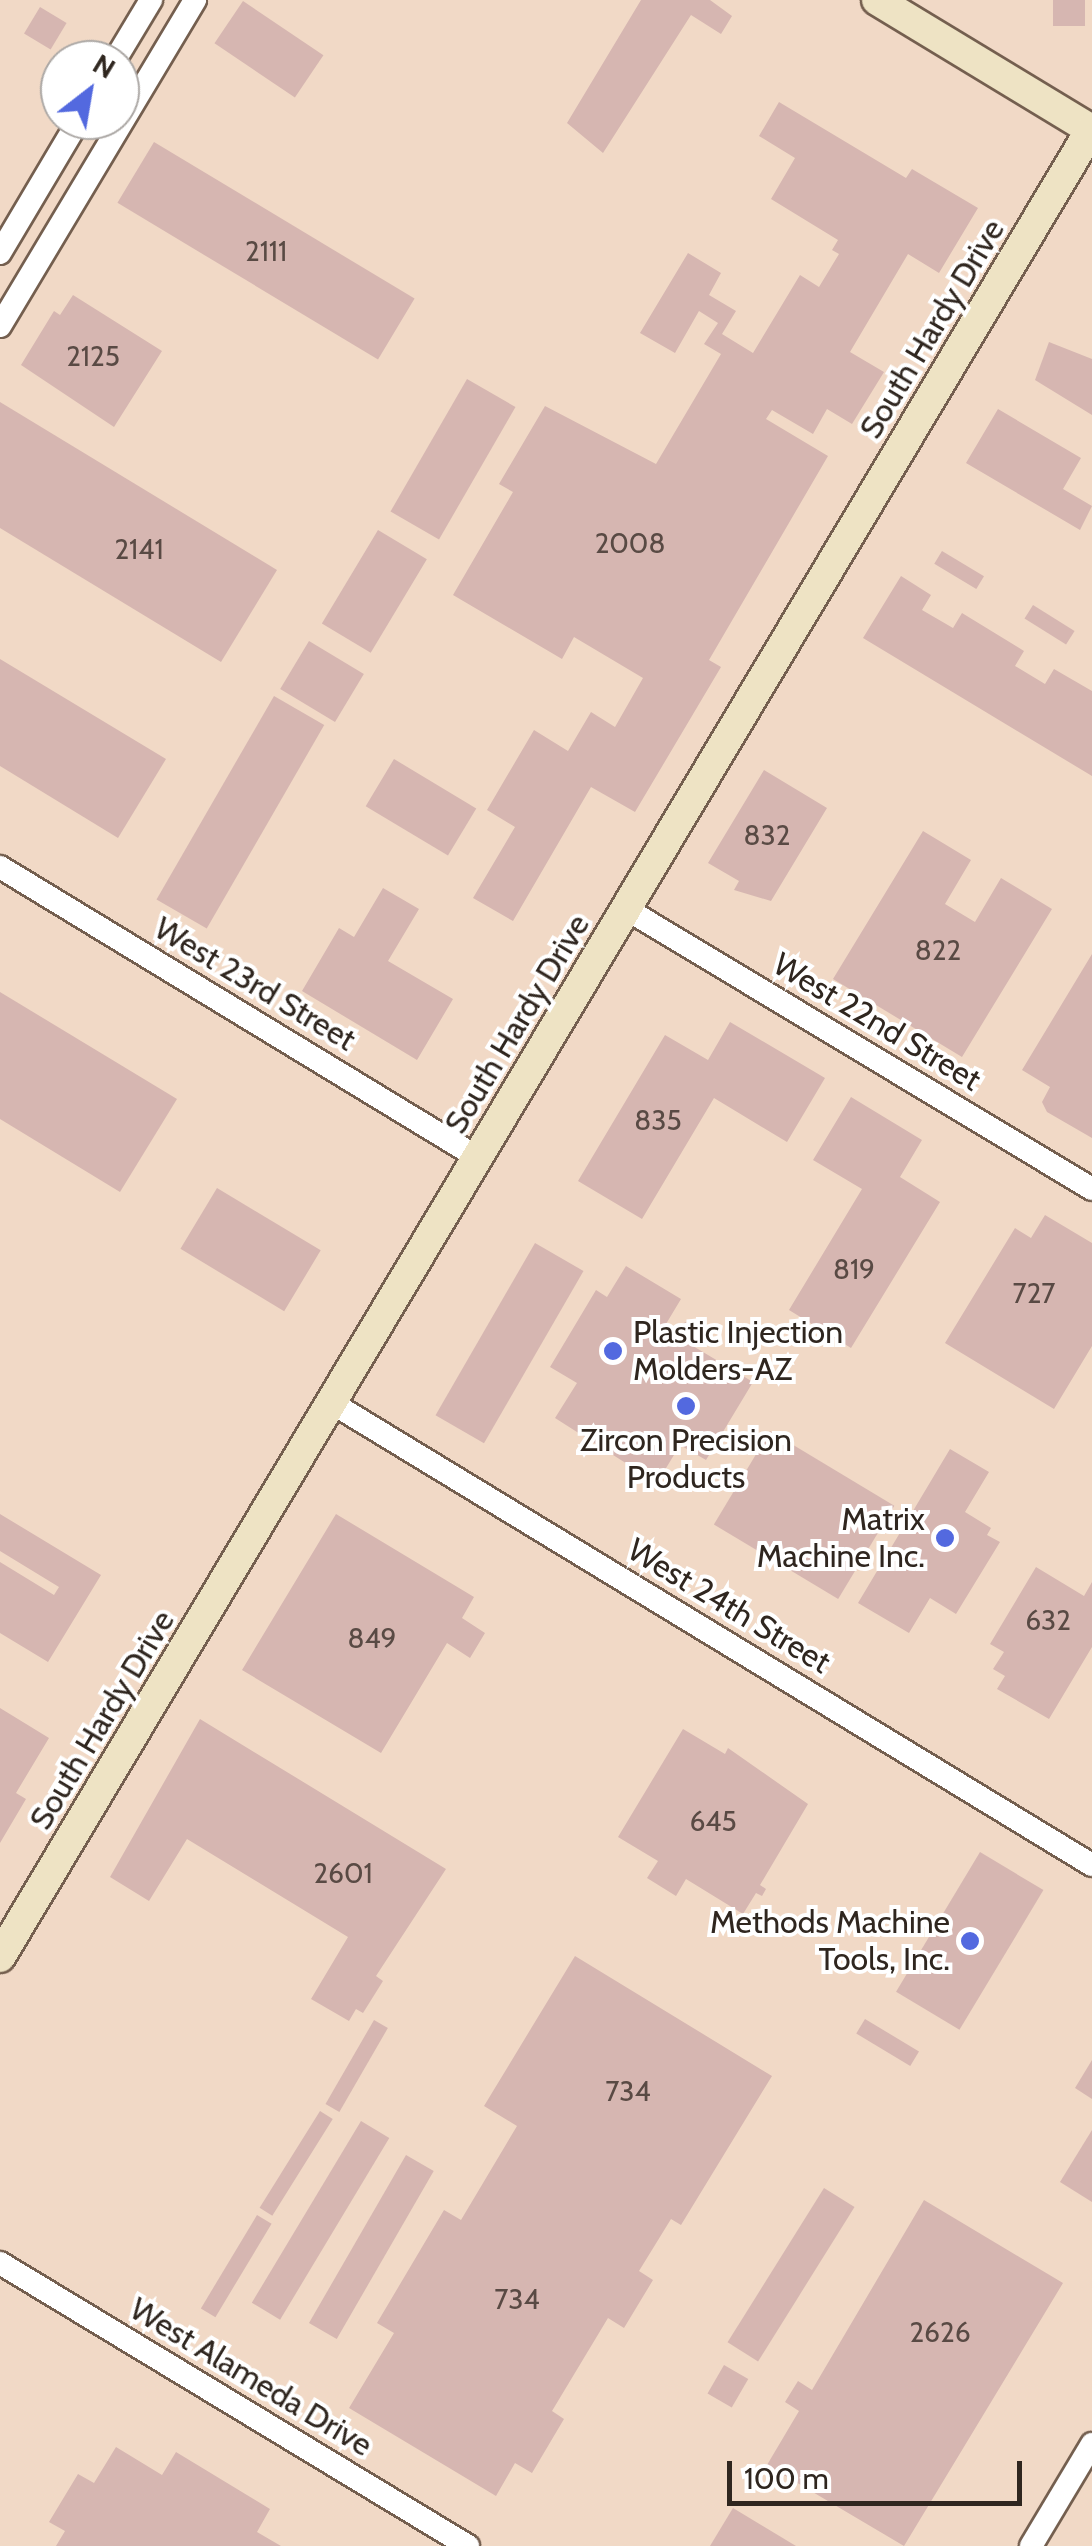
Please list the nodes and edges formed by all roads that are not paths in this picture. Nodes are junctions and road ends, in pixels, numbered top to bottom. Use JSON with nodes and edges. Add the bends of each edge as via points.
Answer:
{"nodes":[{"id":1,"x":151,"y":0,"type":"edge"},
{"id":2,"x":195,"y":0,"type":"edge"},
{"id":3,"x":877,"y":0,"type":"edge"},
{"id":4,"x":127,"y":40,"type":"edge"},
{"id":5,"x":1092,"y":129,"type":"edge"},
{"id":6,"x":67,"y":140,"type":"edge"},
{"id":7,"x":0,"y":253,"type":"edge"},
{"id":8,"x":0,"y":326,"type":"edge"},
{"id":9,"x":0,"y":867,"type":"edge"},
{"id":10,"x":628,"y":910,"type":"junction"},
{"id":11,"x":476,"y":1157,"type":"junction"},
{"id":12,"x":1092,"y":1189,"type":"edge"},
{"id":13,"x":332,"y":1404,"type":"junction"},
{"id":14,"x":1092,"y":1865,"type":"edge"},
{"id":15,"x":0,"y":1957,"type":"edge"},
{"id":16,"x":0,"y":2263,"type":"edge"},
{"id":17,"x":1092,"y":2444,"type":"edge"},
{"id":18,"x":468,"y":2546,"type":"edge"},
{"id":19,"x":1031,"y":2546,"type":"edge"}],
"edges":[{"from":1,"to":4,"type":"street"},
{"from":2,"to":8,"type":"street"},
{"from":3,"to":5,"type":"street"},
{"from":5,"to":10,"type":"street","name":"South Hardy Drive"},
{"from":6,"to":7,"type":"street"},
{"from":9,"to":11,"type":"street","name":"West 23rd Street"},
{"from":10,"to":11,"type":"street","name":"South Hardy Drive"},
{"from":10,"to":12,"type":"street","name":"West 22nd Street"},
{"from":11,"to":13,"type":"street","name":"South Hardy Drive"},
{"from":13,"to":14,"type":"street","name":"West 24th Street"},
{"from":13,"to":15,"type":"street","name":"South Hardy Drive"},
{"from":16,"to":18,"type":"street","name":"West Alameda Drive"},
{"from":17,"to":19,"type":"street"}]}
